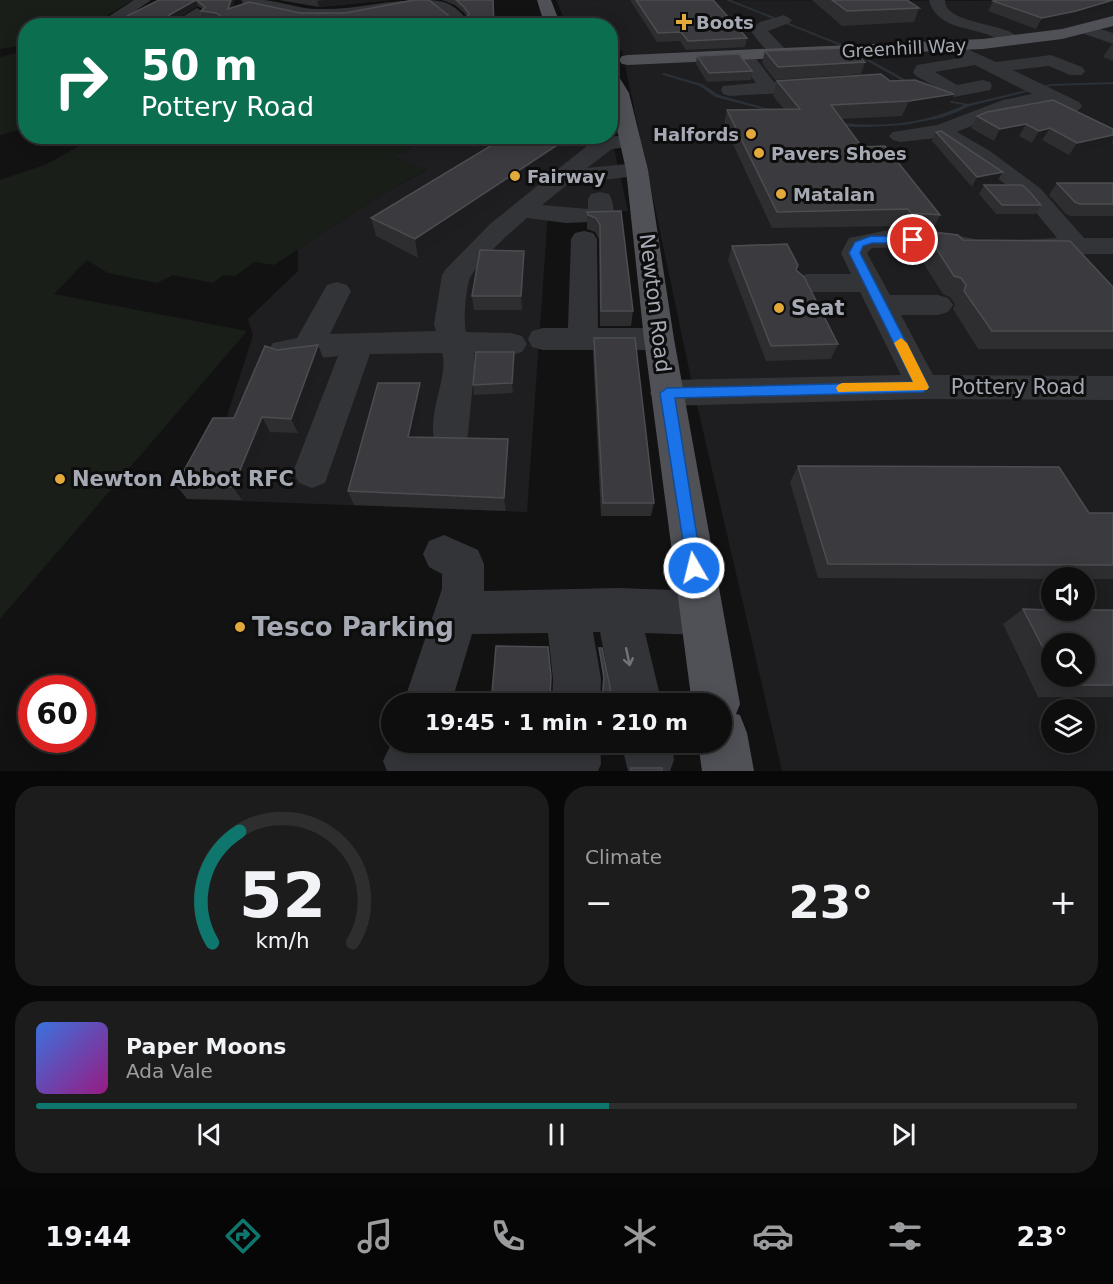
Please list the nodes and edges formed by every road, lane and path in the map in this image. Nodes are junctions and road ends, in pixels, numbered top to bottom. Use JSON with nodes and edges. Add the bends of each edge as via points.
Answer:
{"nodes":[{"id":1,"x":144,"y":0,"type":"edge"},
{"id":2,"x":248,"y":0,"type":"edge"},
{"id":3,"x":414,"y":0,"type":"edge"},
{"id":4,"x":432,"y":0,"type":"edge"},
{"id":5,"x":544,"y":0,"type":"edge"},
{"id":6,"x":938,"y":0,"type":"edge"},
{"id":7,"x":286,"y":10,"type":"junction"},
{"id":8,"x":197,"y":13,"type":"edge"},
{"id":9,"x":115,"y":18,"type":"edge"},
{"id":10,"x":189,"y":18,"type":"edge"},
{"id":11,"x":270,"y":18,"type":"edge"},
{"id":12,"x":457,"y":18,"type":"edge"},
{"id":13,"x":550,"y":18,"type":"edge"},
{"id":14,"x":1113,"y":21,"type":"edge"},
{"id":15,"x":1085,"y":28,"type":"junction"},
{"id":16,"x":1113,"y":39,"type":"edge"},
{"id":17,"x":1014,"y":40,"type":"junction"},
{"id":18,"x":802,"y":44,"type":"dead end"},
{"id":19,"x":949,"y":46,"type":"junction"},
{"id":20,"x":780,"y":53,"type":"junction"},
{"id":21,"x":744,"y":55,"type":"junction"},
{"id":22,"x":984,"y":64,"type":"junction"},
{"id":23,"x":618,"y":67,"type":"edge"},
{"id":24,"x":1076,"y":71,"type":"dead end"},
{"id":25,"x":618,"y":72,"type":"edge"},
{"id":26,"x":835,"y":84,"type":"edge"},
{"id":27,"x":983,"y":86,"type":"dead end"},
{"id":28,"x":769,"y":88,"type":"junction"},
{"id":29,"x":730,"y":90,"type":"dead end"},
{"id":30,"x":1050,"y":96,"type":"junction"},
{"id":31,"x":1072,"y":106,"type":"edge"},
{"id":32,"x":941,"y":131,"type":"junction"},
{"id":33,"x":900,"y":136,"type":"dead end"},
{"id":34,"x":634,"y":156,"type":"junction"},
{"id":35,"x":600,"y":200,"type":"dead end"},
{"id":36,"x":522,"y":210,"type":"junction"},
{"id":37,"x":584,"y":239,"type":"dead end"},
{"id":38,"x":1077,"y":246,"type":"junction"},
{"id":39,"x":1113,"y":246,"type":"edge"},
{"id":40,"x":807,"y":283,"type":"edge"},
{"id":41,"x":337,"y":291,"type":"dead end"},
{"id":42,"x":877,"y":294,"type":"junction"},
{"id":43,"x":938,"y":305,"type":"dead end"},
{"id":44,"x":543,"y":339,"type":"dead end"},
{"id":45,"x":583,"y":339,"type":"junction"},
{"id":46,"x":659,"y":339,"type":"junction"},
{"id":47,"x":454,"y":342,"type":"junction"},
{"id":48,"x":358,"y":344,"type":"junction"},
{"id":49,"x":512,"y":344,"type":"dead end"},
{"id":50,"x":923,"y":387,"type":"junction"},
{"id":51,"x":1113,"y":388,"type":"edge"},
{"id":52,"x":667,"y":393,"type":"junction"},
{"id":53,"x":450,"y":437,"type":"edge"},
{"id":54,"x":312,"y":472,"type":"dead end"},
{"id":55,"x":444,"y":554,"type":"dead end"},
{"id":56,"x":567,"y":610,"type":"junction"},
{"id":57,"x":618,"y":610,"type":"junction"},
{"id":58,"x":456,"y":613,"type":"junction"},
{"id":59,"x":700,"y":613,"type":"junction"},
{"id":60,"x":431,"y":693,"type":"edge"},
{"id":61,"x":576,"y":693,"type":"edge"},
{"id":62,"x":636,"y":693,"type":"edge"},
{"id":63,"x":714,"y":693,"type":"edge"},
{"id":64,"x":575,"y":753,"type":"edge"},
{"id":65,"x":725,"y":753,"type":"edge"},
{"id":66,"x":409,"y":758,"type":"edge"},
{"id":67,"x":491,"y":767,"type":"edge"},
{"id":68,"x":728,"y":771,"type":"edge"}],
"edges":[{"from":1,"to":9,"type":"street"},
{"from":2,"to":7,"type":"street"},
{"from":3,"to":7,"type":"street","via":[[348,12]]},
{"from":4,"to":12,"type":"street"},
{"from":5,"to":13,"type":"main road"},
{"from":6,"to":17,"type":"street","via":[[940,10],[959,24],[984,28]]},
{"from":7,"to":11,"type":"street"},
{"from":8,"to":10,"type":"street"},
{"from":14,"to":15,"type":"main road","name":"Greenhill Way"},
{"from":15,"to":16,"type":"street"},
{"from":15,"to":17,"type":"main road","name":"Greenhill Way"},
{"from":17,"to":19,"type":"main road","name":"Greenhill Way"},
{"from":18,"to":20,"type":"street","via":[[775,22],[758,30]]},
{"from":19,"to":20,"type":"main road","name":"Greenhill Way"},
{"from":19,"to":22,"type":"street"},
{"from":20,"to":21,"type":"main road","name":"Greenhill Way"},
{"from":21,"to":23,"type":"main road","name":"Greenhill Way"},
{"from":21,"to":28,"type":"street"},
{"from":22,"to":24,"type":"street","via":[[1051,60]]},
{"from":22,"to":27,"type":"street","via":[[922,72],[954,91]]},
{"from":22,"to":30,"type":"street"},
{"from":25,"to":34,"type":"main road","name":"Newton Road"},
{"from":26,"to":28,"type":"street"},
{"from":28,"to":29,"type":"street"},
{"from":30,"to":31,"type":"street"},
{"from":30,"to":32,"type":"street","via":[[1010,104]]},
{"from":32,"to":33,"type":"street"},
{"from":32,"to":38,"type":"street","via":[[1032,193]]},
{"from":34,"to":36,"type":"street","via":[[561,178]]},
{"from":34,"to":46,"type":"main road","name":"Newton Road"},
{"from":35,"to":36,"type":"street","via":[[601,216]]},
{"from":36,"to":47,"type":"street","via":[[456,275],[449,324]]},
{"from":37,"to":45,"type":"street"},
{"from":38,"to":39,"type":"street","name":"Pottery Road"},
{"from":38,"to":42,"type":"street","name":"Pottery Road","via":[[871,240],[858,244],[854,253]]},
{"from":40,"to":42,"type":"street"},
{"from":41,"to":48,"type":"street","via":[[296,349]]},
{"from":42,"to":43,"type":"street"},
{"from":42,"to":50,"type":"street","name":"Pottery Road"},
{"from":44,"to":45,"type":"street"},
{"from":45,"to":46,"type":"street"},
{"from":46,"to":52,"type":"main road","name":"Newton Road"},
{"from":47,"to":48,"type":"street"},
{"from":47,"to":49,"type":"street"},
{"from":47,"to":53,"type":"street","via":[[460,359]]},
{"from":48,"to":54,"type":"street"},
{"from":50,"to":51,"type":"street","name":"Pottery Road"},
{"from":50,"to":52,"type":"street","name":"Pottery Road"},
{"from":52,"to":59,"type":"main road","name":"Newton Road"},
{"from":55,"to":58,"type":"street","via":[[463,564],[464,589]]},
{"from":56,"to":57,"type":"street"},
{"from":56,"to":58,"type":"street"},
{"from":56,"to":61,"type":"street"},
{"from":57,"to":59,"type":"street"},
{"from":57,"to":62,"type":"street","one_way":true},
{"from":58,"to":60,"type":"street"},
{"from":59,"to":63,"type":"main road","name":"Newton Road"},
{"from":64,"to":67,"type":"street","via":[[575,764]]},
{"from":65,"to":68,"type":"main road"},
{"from":66,"to":67,"type":"street"}]}
